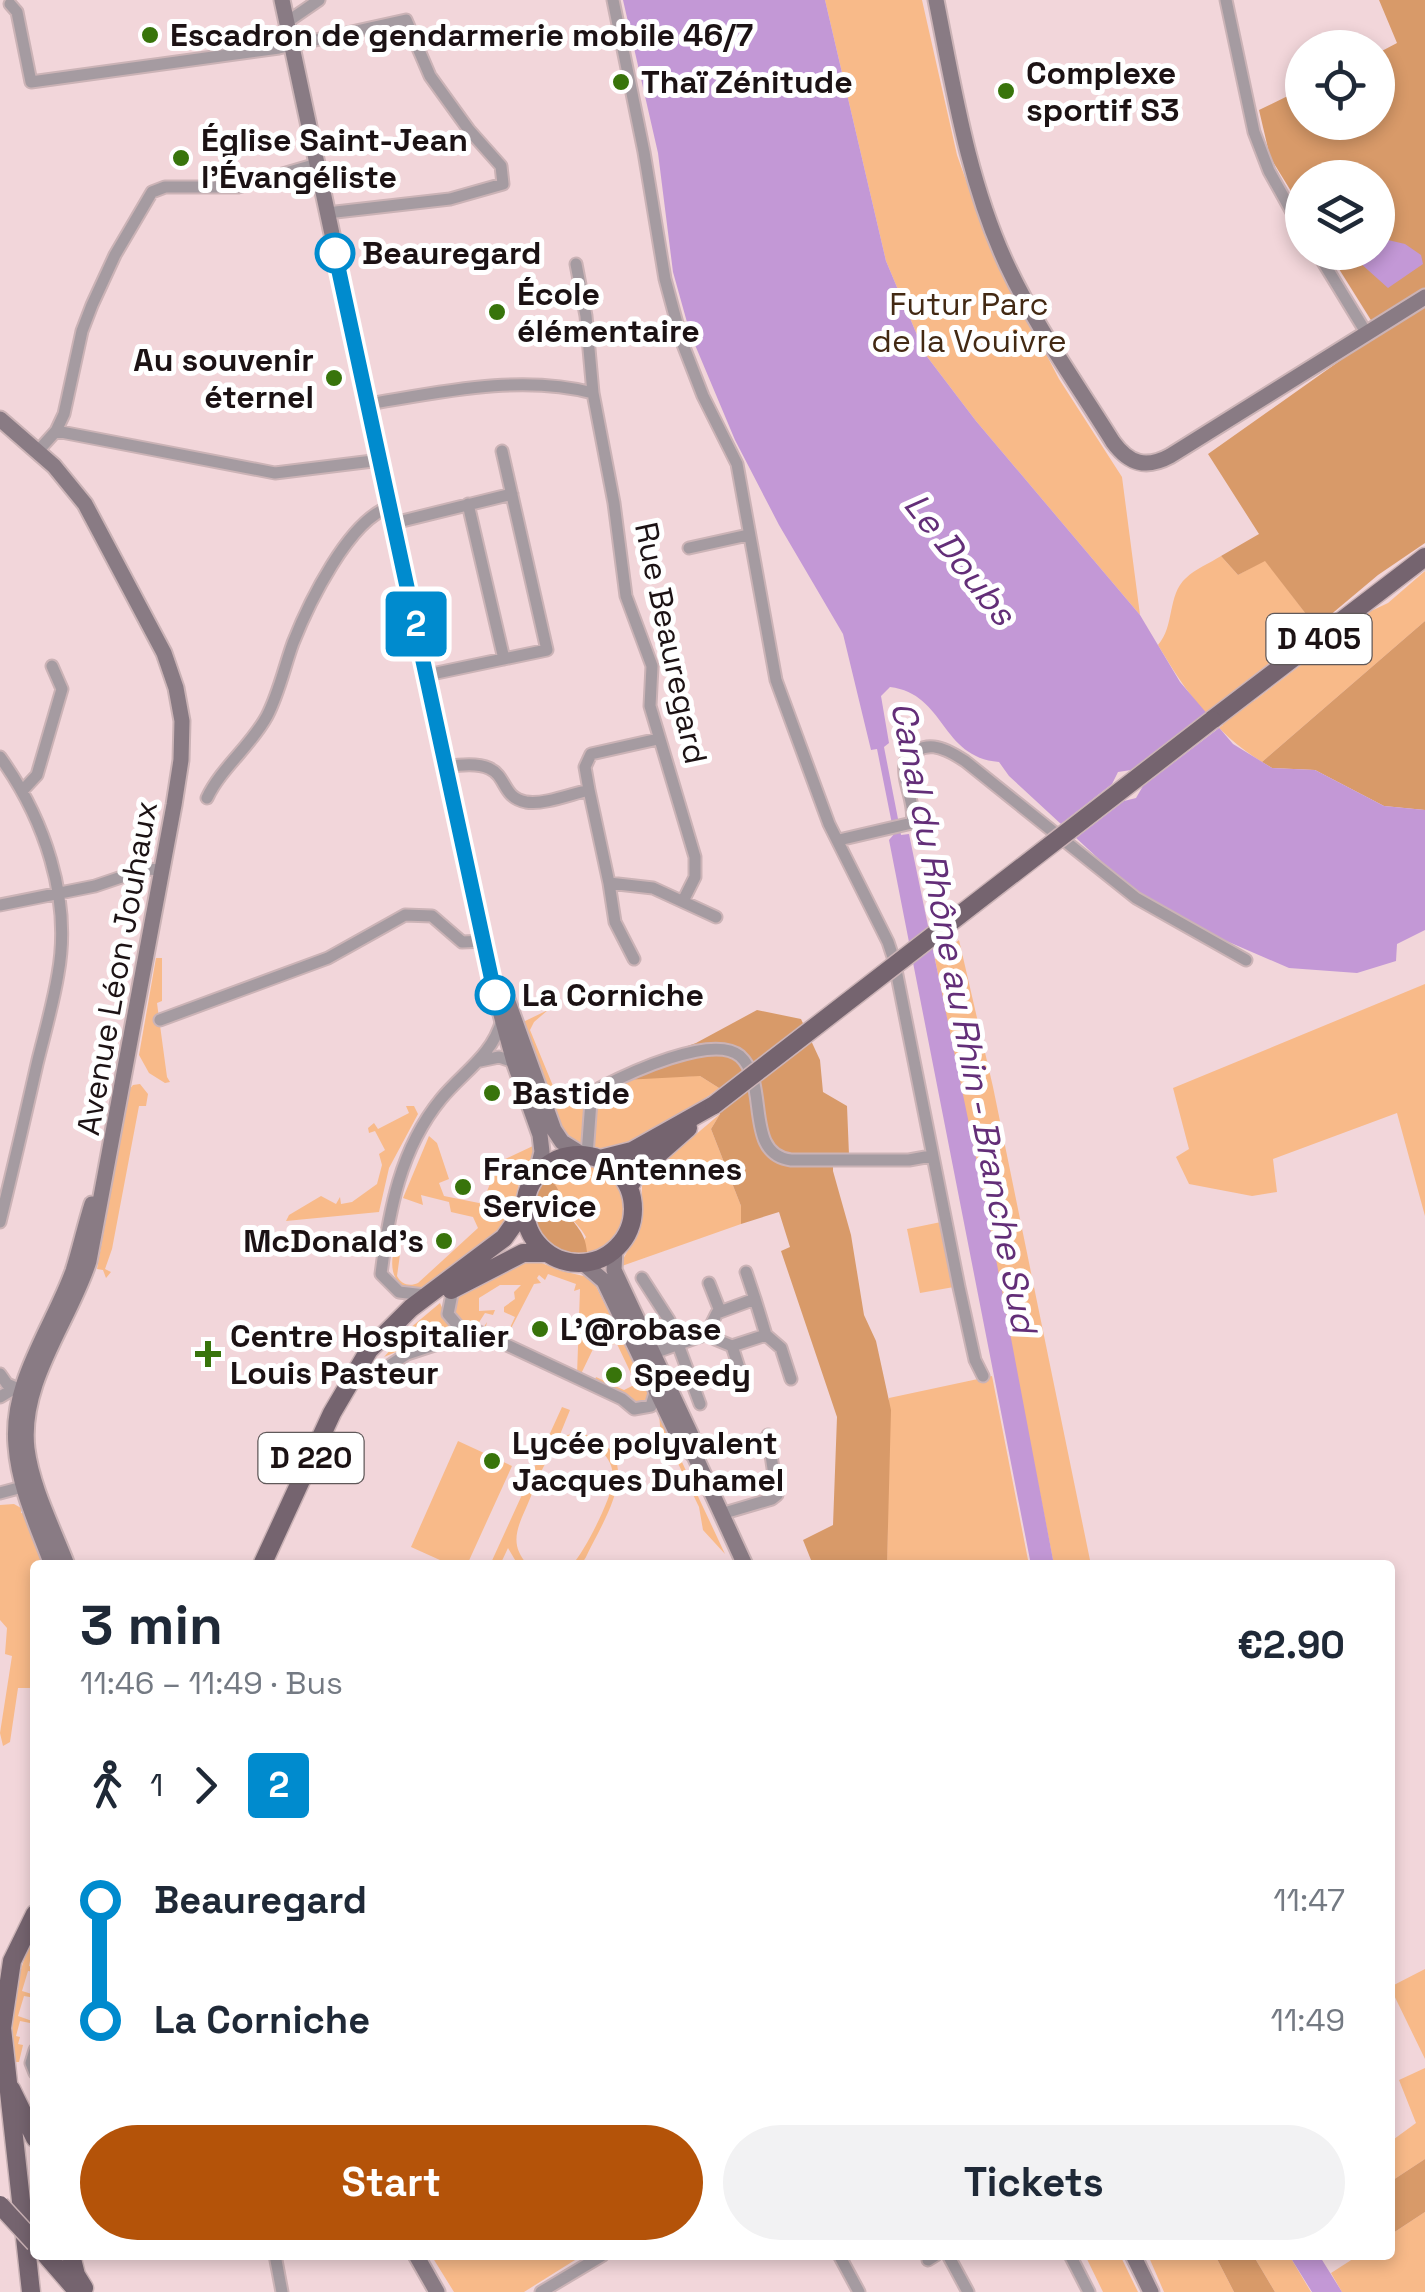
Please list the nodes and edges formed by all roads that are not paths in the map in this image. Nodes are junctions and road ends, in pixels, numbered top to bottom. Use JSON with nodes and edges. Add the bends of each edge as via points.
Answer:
{"nodes":[{"id":1,"x":282,"y":0,"type":"edge"},
{"id":2,"x":319,"y":0,"type":"edge"},
{"id":3,"x":614,"y":0,"type":"edge"},
{"id":4,"x":936,"y":0,"type":"edge"},
{"id":5,"x":1226,"y":0,"type":"edge"},
{"id":6,"x":7,"y":3,"type":"edge"},
{"id":7,"x":287,"y":22,"type":"junction"},
{"id":8,"x":291,"y":46,"type":"junction"},
{"id":9,"x":317,"y":164,"type":"junction"},
{"id":10,"x":1285,"y":201,"type":"edge"},
{"id":11,"x":327,"y":212,"type":"junction"},
{"id":12,"x":576,"y":264,"type":"dead end"},
{"id":13,"x":1327,"y":270,"type":"edge"},
{"id":14,"x":1425,"y":296,"type":"edge"},
{"id":15,"x":1367,"y":334,"type":"junction"},
{"id":16,"x":593,"y":392,"type":"junction"},
{"id":17,"x":369,"y":404,"type":"junction"},
{"id":18,"x":0,"y":419,"type":"edge"},
{"id":19,"x":56,"y":432,"type":"junction"},
{"id":20,"x":38,"y":450,"type":"junction"},
{"id":21,"x":502,"y":451,"type":"dead end"},
{"id":22,"x":381,"y":460,"type":"junction"},
{"id":23,"x":512,"y":494,"type":"junction"},
{"id":24,"x":468,"y":504,"type":"junction"},
{"id":25,"x":392,"y":515,"type":"junction"},
{"id":26,"x":748,"y":535,"type":"junction"},
{"id":27,"x":690,"y":548,"type":"dead end"},
{"id":28,"x":1425,"y":557,"type":"edge"},
{"id":29,"x":504,"y":660,"type":"junction"},
{"id":30,"x":52,"y":666,"type":"dead end"},
{"id":31,"x":426,"y":674,"type":"junction"},
{"id":32,"x":658,"y":739,"type":"junction"},
{"id":33,"x":0,"y":757,"type":"edge"},
{"id":34,"x":446,"y":767,"type":"junction"},
{"id":35,"x":23,"y":790,"type":"junction"},
{"id":36,"x":589,"y":790,"type":"junction"},
{"id":37,"x":208,"y":798,"type":"dead end"},
{"id":38,"x":839,"y":840,"type":"junction"},
{"id":39,"x":163,"y":870,"type":"junction"},
{"id":40,"x":610,"y":883,"type":"junction"},
{"id":41,"x":58,"y":894,"type":"junction"},
{"id":42,"x":683,"y":901,"type":"junction"},
{"id":43,"x":0,"y":905,"type":"edge"},
{"id":44,"x":716,"y":917,"type":"dead end"},
{"id":45,"x":484,"y":940,"type":"junction"},
{"id":46,"x":634,"y":960,"type":"dead end"},
{"id":47,"x":1246,"y":960,"type":"dead end"},
{"id":48,"x":507,"y":1018,"type":"junction"},
{"id":49,"x":160,"y":1020,"type":"dead end"},
{"id":50,"x":480,"y":1062,"type":"junction"},
{"id":51,"x":514,"y":1062,"type":"junction"},
{"id":52,"x":711,"y":1108,"type":"junction"},
{"id":53,"x":590,"y":1156,"type":"junction"},
{"id":54,"x":931,"y":1156,"type":"junction"},
{"id":55,"x":536,"y":1176,"type":"junction"},
{"id":56,"x":628,"y":1187,"type":"junction"},
{"id":57,"x":524,"y":1210,"type":"junction"},
{"id":58,"x":0,"y":1222,"type":"edge"},
{"id":59,"x":615,"y":1250,"type":"junction"},
{"id":60,"x":546,"y":1253,"type":"junction"},
{"id":61,"x":582,"y":1263,"type":"junction"},
{"id":62,"x":746,"y":1272,"type":"dead end"},
{"id":63,"x":642,"y":1278,"type":"dead end"},
{"id":64,"x":709,"y":1284,"type":"dead end"},
{"id":65,"x":453,"y":1288,"type":"junction"},
{"id":66,"x":429,"y":1295,"type":"junction"},
{"id":67,"x":755,"y":1299,"type":"junction"},
{"id":68,"x":720,"y":1311,"type":"junction"},
{"id":69,"x":470,"y":1332,"type":"junction"},
{"id":70,"x":710,"y":1333,"type":"junction"},
{"id":71,"x":766,"y":1335,"type":"junction"},
{"id":72,"x":677,"y":1344,"type":"junction"},
{"id":73,"x":732,"y":1346,"type":"junction"},
{"id":74,"x":647,"y":1355,"type":"junction"},
{"id":75,"x":740,"y":1371,"type":"dead end"},
{"id":76,"x":0,"y":1374,"type":"edge"},
{"id":77,"x":364,"y":1374,"type":"junction"},
{"id":78,"x":983,"y":1376,"type":"dead end"},
{"id":79,"x":791,"y":1379,"type":"dead end"},
{"id":80,"x":656,"y":1388,"type":"junction"},
{"id":81,"x":23,"y":1391,"type":"junction"},
{"id":82,"x":0,"y":1397,"type":"edge"},
{"id":83,"x":700,"y":1404,"type":"dead end"},
{"id":84,"x":768,"y":1435,"type":"dead end"},
{"id":85,"x":694,"y":1456,"type":"junction"},
{"id":86,"x":30,"y":1485,"type":"junction"},
{"id":87,"x":0,"y":1493,"type":"edge"},
{"id":88,"x":722,"y":1514,"type":"junction"},
{"id":89,"x":51,"y":1560,"type":"edge"},
{"id":90,"x":65,"y":1560,"type":"edge"},
{"id":91,"x":264,"y":1560,"type":"edge"},
{"id":92,"x":273,"y":1560,"type":"edge"},
{"id":93,"x":744,"y":1560,"type":"edge"},
{"id":94,"x":30,"y":1924,"type":"edge"},
{"id":95,"x":4,"y":2087,"type":"edge"},
{"id":96,"x":0,"y":2128,"type":"edge"},
{"id":97,"x":30,"y":2130,"type":"edge"},
{"id":98,"x":14,"y":2152,"type":"junction"},
{"id":99,"x":0,"y":2206,"type":"edge"},
{"id":100,"x":30,"y":2238,"type":"edge"},
{"id":101,"x":50,"y":2260,"type":"edge"},
{"id":102,"x":72,"y":2260,"type":"edge"},
{"id":103,"x":276,"y":2260,"type":"edge"},
{"id":104,"x":419,"y":2260,"type":"edge"},
{"id":105,"x":595,"y":2260,"type":"edge"},
{"id":106,"x":841,"y":2260,"type":"edge"},
{"id":107,"x":951,"y":2260,"type":"edge"},
{"id":108,"x":1073,"y":2260,"type":"edge"},
{"id":109,"x":1135,"y":2260,"type":"edge"},
{"id":110,"x":31,"y":2292,"type":"edge"},
{"id":111,"x":78,"y":2292,"type":"edge"},
{"id":112,"x":88,"y":2292,"type":"edge"},
{"id":113,"x":282,"y":2292,"type":"edge"},
{"id":114,"x":438,"y":2292,"type":"edge"},
{"id":115,"x":541,"y":2292,"type":"edge"},
{"id":116,"x":860,"y":2292,"type":"edge"},
{"id":117,"x":968,"y":2292,"type":"edge"},
{"id":118,"x":1089,"y":2292,"type":"edge"},
{"id":119,"x":1151,"y":2292,"type":"edge"}],
"edges":[{"from":1,"to":7,"type":"main road"},
{"from":2,"to":7,"type":"street"},
{"from":3,"to":26,"type":"street","via":[[675,320],[737,464]]},
{"from":4,"to":15,"type":"main road","via":[[970,162],[997,242],[1120,452],[1142,464],[1170,456]]},
{"from":5,"to":10,"type":"street","via":[[1254,132]]},
{"from":6,"to":8,"type":"street","via":[[17,12],[31,82]]},
{"from":7,"to":8,"type":"main road"},
{"from":8,"to":9,"type":"main road"},
{"from":8,"to":11,"type":"street","via":[[406,20],[430,76],[500,166],[502,184],[450,198]]},
{"from":9,"to":11,"type":"main road"},
{"from":9,"to":19,"type":"street","via":[[238,188],[155,190],[85,322]]},
{"from":11,"to":17,"type":"main road"},
{"from":12,"to":16,"type":"street","name":"Rue Beauregard"},
{"from":13,"to":15,"type":"street"},
{"from":14,"to":15,"type":"main road"},
{"from":16,"to":17,"type":"street","via":[[524,385]]},
{"from":16,"to":32,"type":"street","name":"Rue Beauregard","via":[[626,596],[654,672],[650,706]]},
{"from":17,"to":22,"type":"main road"},
{"from":18,"to":20,"type":"main road","name":"Avenue Léon Jouhaux"},
{"from":19,"to":20,"type":"street"},
{"from":19,"to":22,"type":"street","via":[[275,472]]},
{"from":20,"to":39,"type":"main road","name":"Avenue Léon Jouhaux","via":[[85,504],[170,668],[183,744]]},
{"from":21,"to":23,"type":"street"},
{"from":22,"to":25,"type":"main road"},
{"from":23,"to":24,"type":"street"},
{"from":23,"to":29,"type":"street","via":[[547,650]]},
{"from":24,"to":25,"type":"street"},
{"from":24,"to":29,"type":"street"},
{"from":25,"to":31,"type":"main road"},
{"from":25,"to":37,"type":"street","via":[[378,511],[363,523],[320,587],[266,718]]},
{"from":26,"to":27,"type":"street"},
{"from":26,"to":38,"type":"street","via":[[776,680]]},
{"from":28,"to":52,"type":"main road","number":"D 405","bridge":true},
{"from":29,"to":31,"type":"street"},
{"from":30,"to":35,"type":"street","via":[[62,689],[37,776]]},
{"from":31,"to":34,"type":"main road"},
{"from":32,"to":36,"type":"street","via":[[591,754],[585,768]]},
{"from":32,"to":42,"type":"street","name":"Rue Beauregard","via":[[695,857],[695,877]]},
{"from":33,"to":35,"type":"street"},
{"from":34,"to":36,"type":"street","via":[[486,765],[528,802]]},
{"from":34,"to":45,"type":"main road"},
{"from":35,"to":41,"type":"street"},
{"from":36,"to":40,"type":"street"},
{"from":38,"to":47,"type":"street","via":[[912,822],[905,762],[921,748],[946,748],[1136,898]]},
{"from":38,"to":54,"type":"street","via":[[894,960]]},
{"from":39,"to":41,"type":"street"},
{"from":39,"to":81,"type":"main road","name":"Avenue Léon Jouhaux","via":[[89,1260]]},
{"from":40,"to":42,"type":"street","via":[[653,888]]},
{"from":40,"to":46,"type":"street","via":[[614,922]]},
{"from":41,"to":43,"type":"street"},
{"from":41,"to":58,"type":"street","via":[[59,971]]},
{"from":42,"to":44,"type":"street"},
{"from":45,"to":48,"type":"main road"},
{"from":45,"to":49,"type":"street","via":[[462,942],[432,916],[405,914],[328,958]]},
{"from":48,"to":50,"type":"street"},
{"from":48,"to":51,"type":"main road"},
{"from":48,"to":53,"type":"main road","via":[[554,1130],[562,1142]]},
{"from":50,"to":51,"type":"street"},
{"from":50,"to":66,"type":"street","via":[[441,1099],[397,1181],[381,1274],[407,1296]]},
{"from":51,"to":55,"type":"main road","via":[[542,1147]]},
{"from":52,"to":53,"type":"main road","via":[[622,1156]]},
{"from":52,"to":56,"type":"main road"},
{"from":53,"to":54,"type":"street","via":[[591,1100],[600,1088],[689,1052],[718,1048],[746,1064],[765,1144],[776,1157]]},
{"from":53,"to":55,"type":"main road","via":[[554,1160]]},
{"from":53,"to":56,"type":"main road","via":[[616,1169]]},
{"from":54,"to":78,"type":"street"},
{"from":55,"to":57,"type":"main road"},
{"from":56,"to":59,"type":"main road","via":[[632,1220]]},
{"from":57,"to":60,"type":"main road"},
{"from":57,"to":66,"type":"main road","number":"D 220","via":[[504,1238]]},
{"from":59,"to":61,"type":"main road"},
{"from":59,"to":74,"type":"main road","via":[[614,1270]]},
{"from":60,"to":61,"type":"main road"},
{"from":60,"to":65,"type":"main road","number":"D 220","via":[[523,1254]]},
{"from":61,"to":74,"type":"main road","via":[[604,1281]]},
{"from":62,"to":67,"type":"street"},
{"from":63,"to":72,"type":"street"},
{"from":64,"to":68,"type":"street"},
{"from":65,"to":69,"type":"street","via":[[448,1314]]},
{"from":65,"to":77,"type":"main road","number":"D 220","via":[[398,1331]]},
{"from":66,"to":91,"type":"main road","number":"D 220","via":[[359,1364]]},
{"from":67,"to":68,"type":"street"},
{"from":67,"to":71,"type":"street"},
{"from":68,"to":70,"type":"street"},
{"from":69,"to":77,"type":"street","via":[[407,1354],[372,1377]]},
{"from":69,"to":80,"type":"street","via":[[634,1409],[651,1406]]},
{"from":70,"to":72,"type":"street"},
{"from":70,"to":73,"type":"street"},
{"from":71,"to":73,"type":"street"},
{"from":71,"to":79,"type":"street","via":[[781,1348]]},
{"from":72,"to":74,"type":"street"},
{"from":72,"to":83,"type":"street"},
{"from":73,"to":75,"type":"street"},
{"from":74,"to":80,"type":"main road"},
{"from":74,"to":85,"type":"main road","via":[[691,1435]]},
{"from":76,"to":81,"type":"street"},
{"from":77,"to":92,"type":"main road","number":"D 220"},
{"from":80,"to":85,"type":"main road"},
{"from":81,"to":82,"type":"street"},
{"from":81,"to":86,"type":"main road","name":"Avenue Léon Jouhaux"},
{"from":84,"to":88,"type":"street","via":[[777,1495]]},
{"from":85,"to":88,"type":"main road"},
{"from":86,"to":87,"type":"street"},
{"from":86,"to":89,"type":"main road"},
{"from":86,"to":90,"type":"main road","name":"Avenue Léon Jouhaux"},
{"from":88,"to":93,"type":"main road"},
{"from":94,"to":95,"type":"main road","via":[[6,1984]]},
{"from":95,"to":97,"type":"main road"},
{"from":95,"to":98,"type":"main road"},
{"from":96,"to":98,"type":"main road"},
{"from":98,"to":110,"type":"main road"},
{"from":99,"to":100,"type":"main road","bridge":true},
{"from":101,"to":111,"type":"main road"},
{"from":102,"to":112,"type":"main road"},
{"from":103,"to":113,"type":"street"},
{"from":104,"to":114,"type":"main road"},
{"from":105,"to":115,"type":"street"},
{"from":106,"to":116,"type":"street"},
{"from":107,"to":117,"type":"street"},
{"from":108,"to":118,"type":"street"},
{"from":109,"to":119,"type":"main road"}]}
